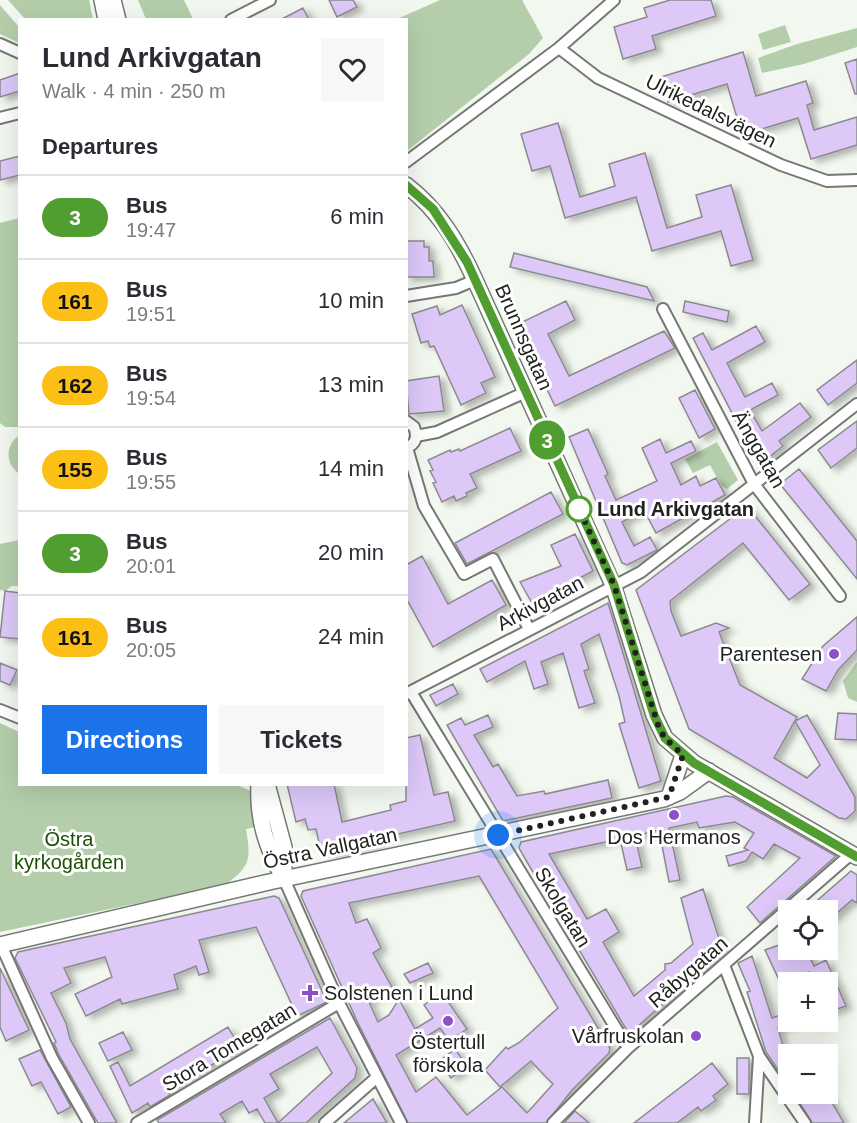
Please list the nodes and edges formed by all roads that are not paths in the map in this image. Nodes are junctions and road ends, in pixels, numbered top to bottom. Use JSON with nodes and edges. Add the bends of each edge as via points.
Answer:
{"nodes":[{"id":1,"x":102,"y":0,"type":"edge"},
{"id":2,"x":113,"y":0,"type":"edge"},
{"id":3,"x":270,"y":0,"type":"edge"},
{"id":4,"x":614,"y":0,"type":"edge"},
{"id":5,"x":106,"y":18,"type":"edge"},
{"id":6,"x":118,"y":18,"type":"edge"},
{"id":7,"x":235,"y":18,"type":"edge"},
{"id":8,"x":0,"y":44,"type":"edge"},
{"id":9,"x":559,"y":48,"type":"junction"},
{"id":10,"x":18,"y":52,"type":"edge"},
{"id":11,"x":18,"y":114,"type":"edge"},
{"id":12,"x":0,"y":118,"type":"edge"},
{"id":13,"x":408,"y":161,"type":"edge"},
{"id":14,"x":857,"y":180,"type":"edge"},
{"id":15,"x":408,"y":187,"type":"edge"},
{"id":16,"x":475,"y":279,"type":"junction"},
{"id":17,"x":408,"y":296,"type":"edge"},
{"id":18,"x":663,"y":309,"type":"dead end"},
{"id":19,"x":526,"y":392,"type":"junction"},
{"id":20,"x":857,"y":404,"type":"edge"},
{"id":21,"x":408,"y":422,"type":"edge"},
{"id":22,"x":416,"y":435,"type":"junction"},
{"id":23,"x":408,"y":447,"type":"edge"},
{"id":24,"x":408,"y":451,"type":"edge"},
{"id":25,"x":754,"y":484,"type":"junction"},
{"id":26,"x":614,"y":585,"type":"junction"},
{"id":27,"x":840,"y":596,"type":"dead end"},
{"id":28,"x":530,"y":628,"type":"junction"},
{"id":29,"x":409,"y":693,"type":"edge"},
{"id":30,"x":0,"y":710,"type":"edge"},
{"id":31,"x":18,"y":717,"type":"edge"},
{"id":32,"x":683,"y":755,"type":"junction"},
{"id":33,"x":709,"y":771,"type":"junction"},
{"id":34,"x":259,"y":786,"type":"edge"},
{"id":35,"x":268,"y":786,"type":"edge"},
{"id":36,"x":669,"y":797,"type":"junction"},
{"id":37,"x":498,"y":835,"type":"junction"},
{"id":38,"x":854,"y":855,"type":"edge"},
{"id":39,"x":284,"y":879,"type":"junction"},
{"id":40,"x":2,"y":949,"type":"edge"},
{"id":41,"x":724,"y":965,"type":"junction"},
{"id":42,"x":339,"y":1002,"type":"junction"},
{"id":43,"x":628,"y":1048,"type":"junction"},
{"id":44,"x":759,"y":1056,"type":"junction"},
{"id":45,"x":376,"y":1078,"type":"junction"},
{"id":46,"x":89,"y":1123,"type":"edge"},
{"id":47,"x":137,"y":1123,"type":"edge"},
{"id":48,"x":325,"y":1123,"type":"edge"},
{"id":49,"x":401,"y":1123,"type":"edge"},
{"id":50,"x":553,"y":1123,"type":"edge"},
{"id":51,"x":755,"y":1123,"type":"edge"},
{"id":52,"x":805,"y":1123,"type":"edge"}],
"edges":[{"from":1,"to":5,"type":"street"},
{"from":2,"to":6,"type":"street"},
{"from":3,"to":7,"type":"street"},
{"from":4,"to":9,"type":"street"},
{"from":8,"to":10,"type":"street"},
{"from":9,"to":13,"type":"street"},
{"from":9,"to":14,"type":"street","name":"Ulrikedalsvägen","via":[[598,78],[781,165],[827,181]]},
{"from":11,"to":12,"type":"street"},
{"from":15,"to":16,"type":"street","name":"Brunnsgatan","via":[[446,227]]},
{"from":16,"to":17,"type":"street","via":[[456,288]]},
{"from":16,"to":19,"type":"street","name":"Brunnsgatan"},
{"from":18,"to":25,"type":"street","name":"Änggatan"},
{"from":19,"to":22,"type":"street","via":[[437,432]]},
{"from":19,"to":26,"type":"street","name":"Brunnsgatan"},
{"from":20,"to":25,"type":"street","name":"Arkivgatan"},
{"from":21,"to":22,"type":"street"},
{"from":22,"to":23,"type":"street"},
{"from":24,"to":28,"type":"street","via":[[424,506],[464,574],[493,559]]},
{"from":25,"to":26,"type":"street","name":"Arkivgatan","via":[[641,572]]},
{"from":25,"to":27,"type":"street","name":"Änggatan"},
{"from":26,"to":28,"type":"street","name":"Arkivgatan"},
{"from":26,"to":32,"type":"street","name":"Brunnsgatan","via":[[654,715],[665,738]]},
{"from":28,"to":29,"type":"street","name":"Arkivgatan"},
{"from":29,"to":37,"type":"street","name":"Skolgatan"},
{"from":30,"to":31,"type":"street"},
{"from":32,"to":33,"type":"street","name":"Brunnsgatan"},
{"from":32,"to":36,"type":"street"},
{"from":33,"to":36,"type":"street","name":"Östra Vallgatan"},
{"from":33,"to":38,"type":"street","name":"Brunnsgatan"},
{"from":34,"to":39,"type":"street","via":[[262,830]]},
{"from":35,"to":39,"type":"street","via":[[284,847]]},
{"from":36,"to":37,"type":"street","name":"Östra Vallgatan"},
{"from":37,"to":39,"type":"street","name":"Östra Vallgatan"},
{"from":37,"to":43,"type":"street","name":"Skolgatan"},
{"from":38,"to":41,"type":"street","name":"Råbygatan"},
{"from":39,"to":40,"type":"street","name":"Östra Vallgatan"},
{"from":39,"to":42,"type":"street"},
{"from":40,"to":46,"type":"street","via":[[52,1058]]},
{"from":41,"to":43,"type":"street","name":"Råbygatan"},
{"from":41,"to":44,"type":"street"},
{"from":42,"to":45,"type":"street"},
{"from":42,"to":47,"type":"street","name":"Stora Tomegatan"},
{"from":43,"to":50,"type":"street","name":"Råbygatan"},
{"from":44,"to":51,"type":"street"},
{"from":44,"to":52,"type":"street"},
{"from":45,"to":48,"type":"street"},
{"from":45,"to":49,"type":"street"}]}
